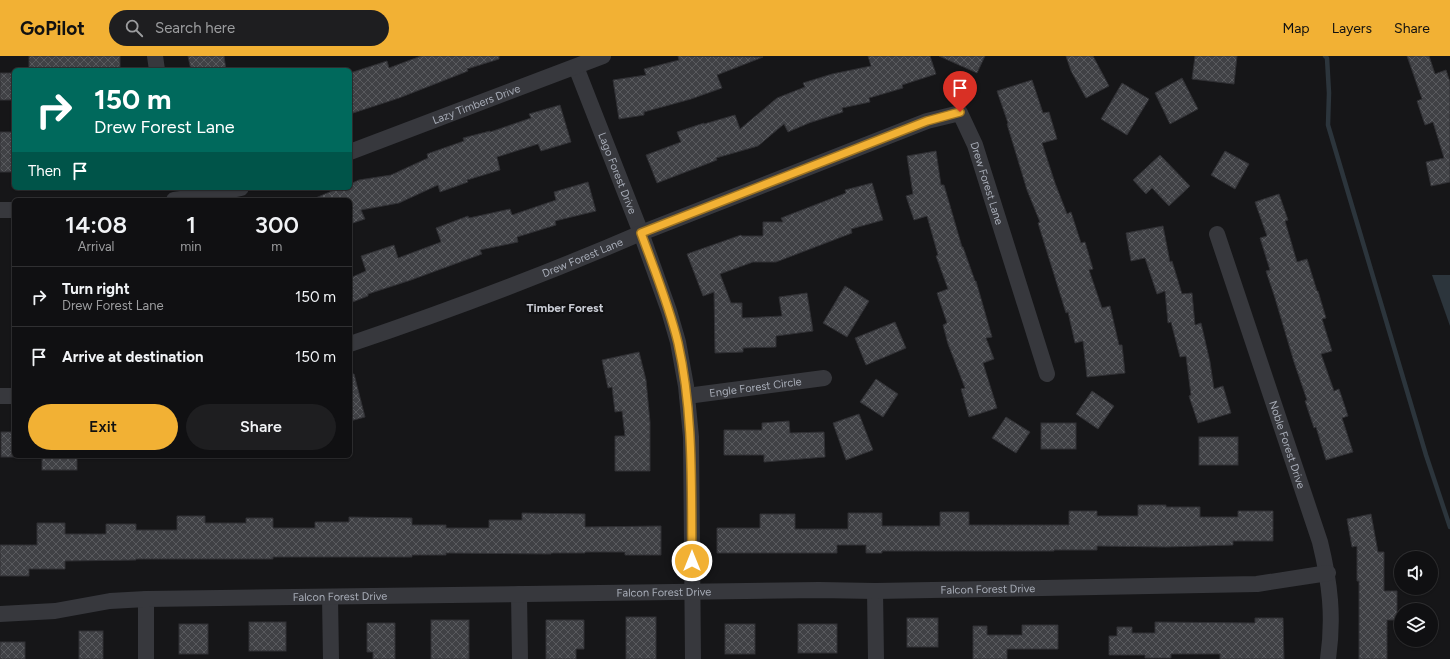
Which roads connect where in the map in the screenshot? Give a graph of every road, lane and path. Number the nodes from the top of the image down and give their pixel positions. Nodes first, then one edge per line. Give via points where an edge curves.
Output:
1 (155, 56) edge
2 (603, 56) edge
3 (576, 67) junction
4 (156, 68) edge
5 (352, 151) edge
6 (232, 190) edge
7 (183, 195) edge
8 (0, 210) edge
9 (12, 210) edge
10 (641, 233) junction
11 (1217, 234) dead end
12 (352, 343) edge
13 (1047, 374) dead end
14 (824, 378) dead end
15 (0, 396) edge
16 (12, 396) edge
17 (687, 396) junction
18 (1328, 573) junction
19 (875, 591) junction
20 (692, 592) junction
21 (519, 594) junction
22 (330, 597) junction
23 (146, 599) junction
24 (0, 614) edge
25 (146, 659) edge
26 (331, 659) edge
27 (520, 659) edge
28 (693, 659) edge
29 (876, 659) edge
30 (1328, 659) edge

1 - 4 street
2 - 3 street, Lazy Timbers Drive
3 - 5 street, Lazy Timbers Drive
3 - 10 street, Lago Forest Drive
6 - 7 street via 208,195
8 - 9 street
10 - 12 street, Drew Forest Lane via 421,320
10 - 13 street, Drew Forest Lane via 927,121 960,112 975,145
10 - 17 street, Lago Forest Drive via 678,342
11 - 18 street, Noble Forest Drive via 1320,542
14 - 17 street, Engle Forest Circle
15 - 16 street
17 - 20 street, Lago Forest Drive via 691,437
18 - 19 street, Falcon Forest Drive via 1257,584
18 - 30 street, Noble Forest Drive via 1331,630
19 - 20 street, Falcon Forest Drive
19 - 29 street
20 - 21 street, Falcon Forest Drive
20 - 28 street, Lago Forest Drive
21 - 22 street, Falcon Forest Drive
21 - 27 street
22 - 23 street, Falcon Forest Drive
22 - 26 street
23 - 24 street, Falcon Forest Drive via 110,601 55,611
23 - 25 street

